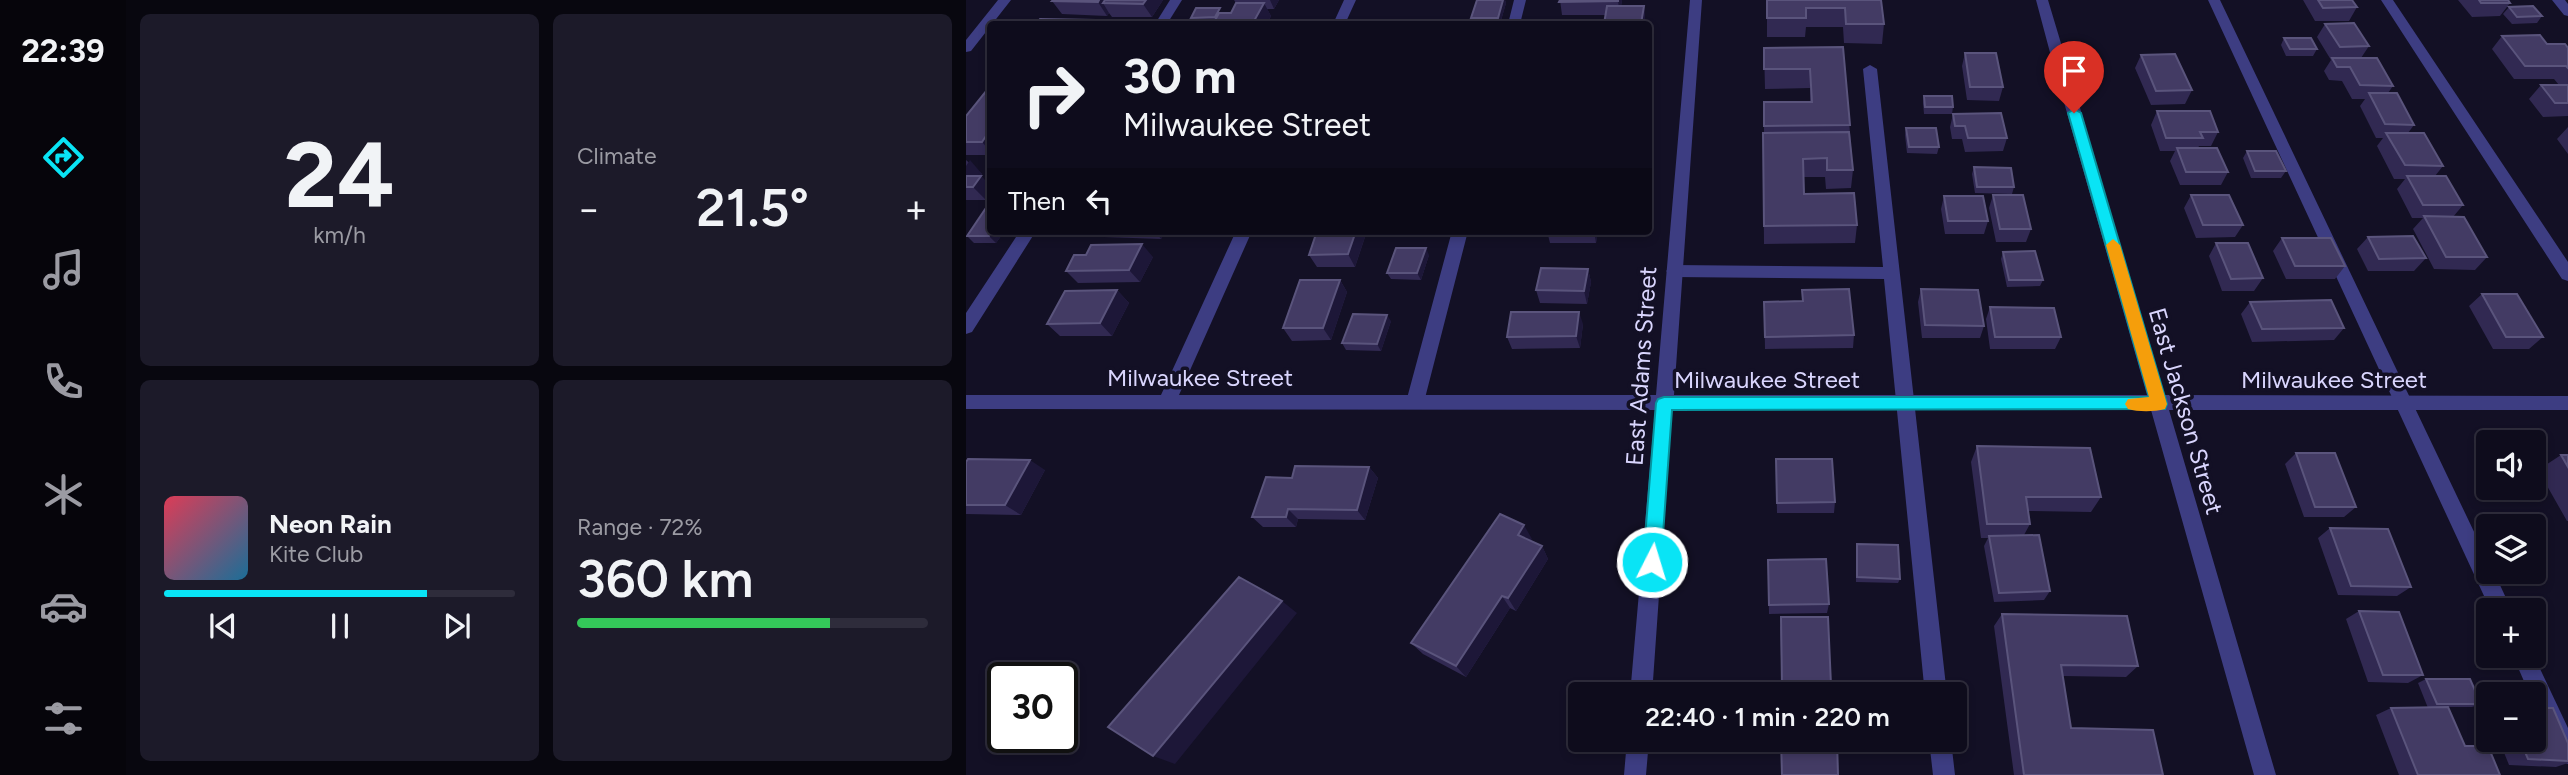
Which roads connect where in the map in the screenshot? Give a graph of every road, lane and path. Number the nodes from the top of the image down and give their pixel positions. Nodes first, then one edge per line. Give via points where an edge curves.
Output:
1 (1005, 0) edge
2 (1176, 0) edge
3 (1350, 0) edge
4 (1520, 0) edge
5 (1696, 0) edge
6 (2042, 0) edge
7 (2214, 0) edge
8 (2387, 0) edge
9 (2558, 0) edge
10 (2568, 12) edge
11 (988, 21) edge
12 (1163, 21) edge
13 (1340, 21) edge
14 (1515, 21) edge
15 (987, 22) edge
16 (966, 48) edge
17 (1870, 69) dead end
18 (1025, 235) edge
19 (1242, 235) edge
20 (1459, 235) edge
21 (1674, 271) junction
22 (1891, 273) junction
23 (2568, 275) edge
24 (966, 327) edge
25 (1167, 401) junction
26 (966, 402) edge
27 (1415, 402) junction
28 (1664, 403) junction
29 (1905, 403) junction
30 (2406, 403) junction
31 (2568, 403) edge
32 (2159, 404) junction
33 (2496, 598) edge
34 (2529, 668) edge
35 (1642, 682) edge
36 (1935, 682) edge
37 (1637, 752) edge
38 (1941, 752) edge
39 (2568, 753) edge
40 (1635, 775) edge
41 (1944, 775) edge
42 (2265, 775) edge

1 - 11 street
2 - 12 street
3 - 13 street
4 - 14 street
5 - 21 street, East Adams Street
6 - 32 street, East Jackson Street
7 - 30 street
8 - 23 street
9 - 10 street
15 - 16 street
17 - 22 street
18 - 24 street
19 - 25 street
20 - 27 street
21 - 22 street
21 - 28 street, East Adams Street
22 - 29 street
25 - 26 street, Milwaukee Street
25 - 27 street, Milwaukee Street
27 - 28 street, Milwaukee Street
28 - 29 street, Milwaukee Street
28 - 35 street, East Adams Street
29 - 32 street, Milwaukee Street
29 - 36 street
30 - 31 street, Milwaukee Street
30 - 32 street, Milwaukee Street
30 - 33 street
32 - 42 street, East Jackson Street
34 - 39 street
37 - 40 street
38 - 41 street

